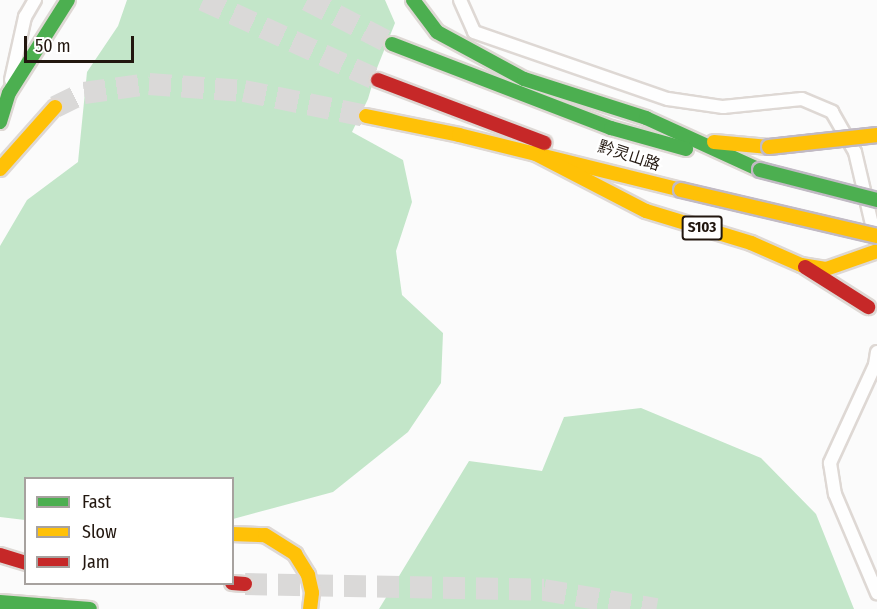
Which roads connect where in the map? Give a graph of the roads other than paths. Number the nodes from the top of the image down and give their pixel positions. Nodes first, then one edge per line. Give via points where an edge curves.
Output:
1 (35, 0) edge
2 (68, 0) edge
3 (413, 0) edge
4 (460, 0) edge
5 (392, 44) tunnel mouth
6 (378, 80) tunnel mouth
7 (9, 93) junction
8 (55, 106) tunnel mouth
9 (366, 116) tunnel mouth
10 (0, 122) edge
11 (877, 135) edge
12 (696, 141) junction
13 (534, 153) junction
14 (0, 170) edge
15 (760, 170) junction
16 (681, 190) junction
17 (877, 200) edge
18 (877, 236) edge
19 (877, 252) edge
20 (801, 265) junction
21 (872, 310) edge
22 (877, 352) edge
23 (234, 534) edge
24 (0, 555) edge
25 (24, 562) edge
26 (0, 567) edge
27 (24, 569) edge
28 (877, 593) edge
29 (0, 602) edge
30 (90, 609) edge
31 (310, 609) edge

1 - 7 street via 25,18
2 - 7 main road
3 - 12 main road via 437,32 524,80 646,118
4 - 19 street via 474,32 668,99 723,107 802,99 832,112 855,152
5 - 15 main road, 黔灵山路 via 611,128
6 - 16 main road, 黔灵山路 via 600,164
7 - 10 main road
8 - 14 main road
9 - 13 main road
11 - 12 main road, bridge via 769,147
12 - 15 main road
13 - 16 main road
13 - 20 main road, S103 via 646,211 751,243
15 - 17 main road, 黔灵山路, bridge
16 - 18 main road, 黔灵山路, bridge
19 - 20 main road, S103 via 826,269
20 - 21 main road
22 - 28 street via 876,365 830,463 835,494
23 - 31 main road via 265,535 296,554 308,574
24 - 25 main road
26 - 27 main road
29 - 30 main road

